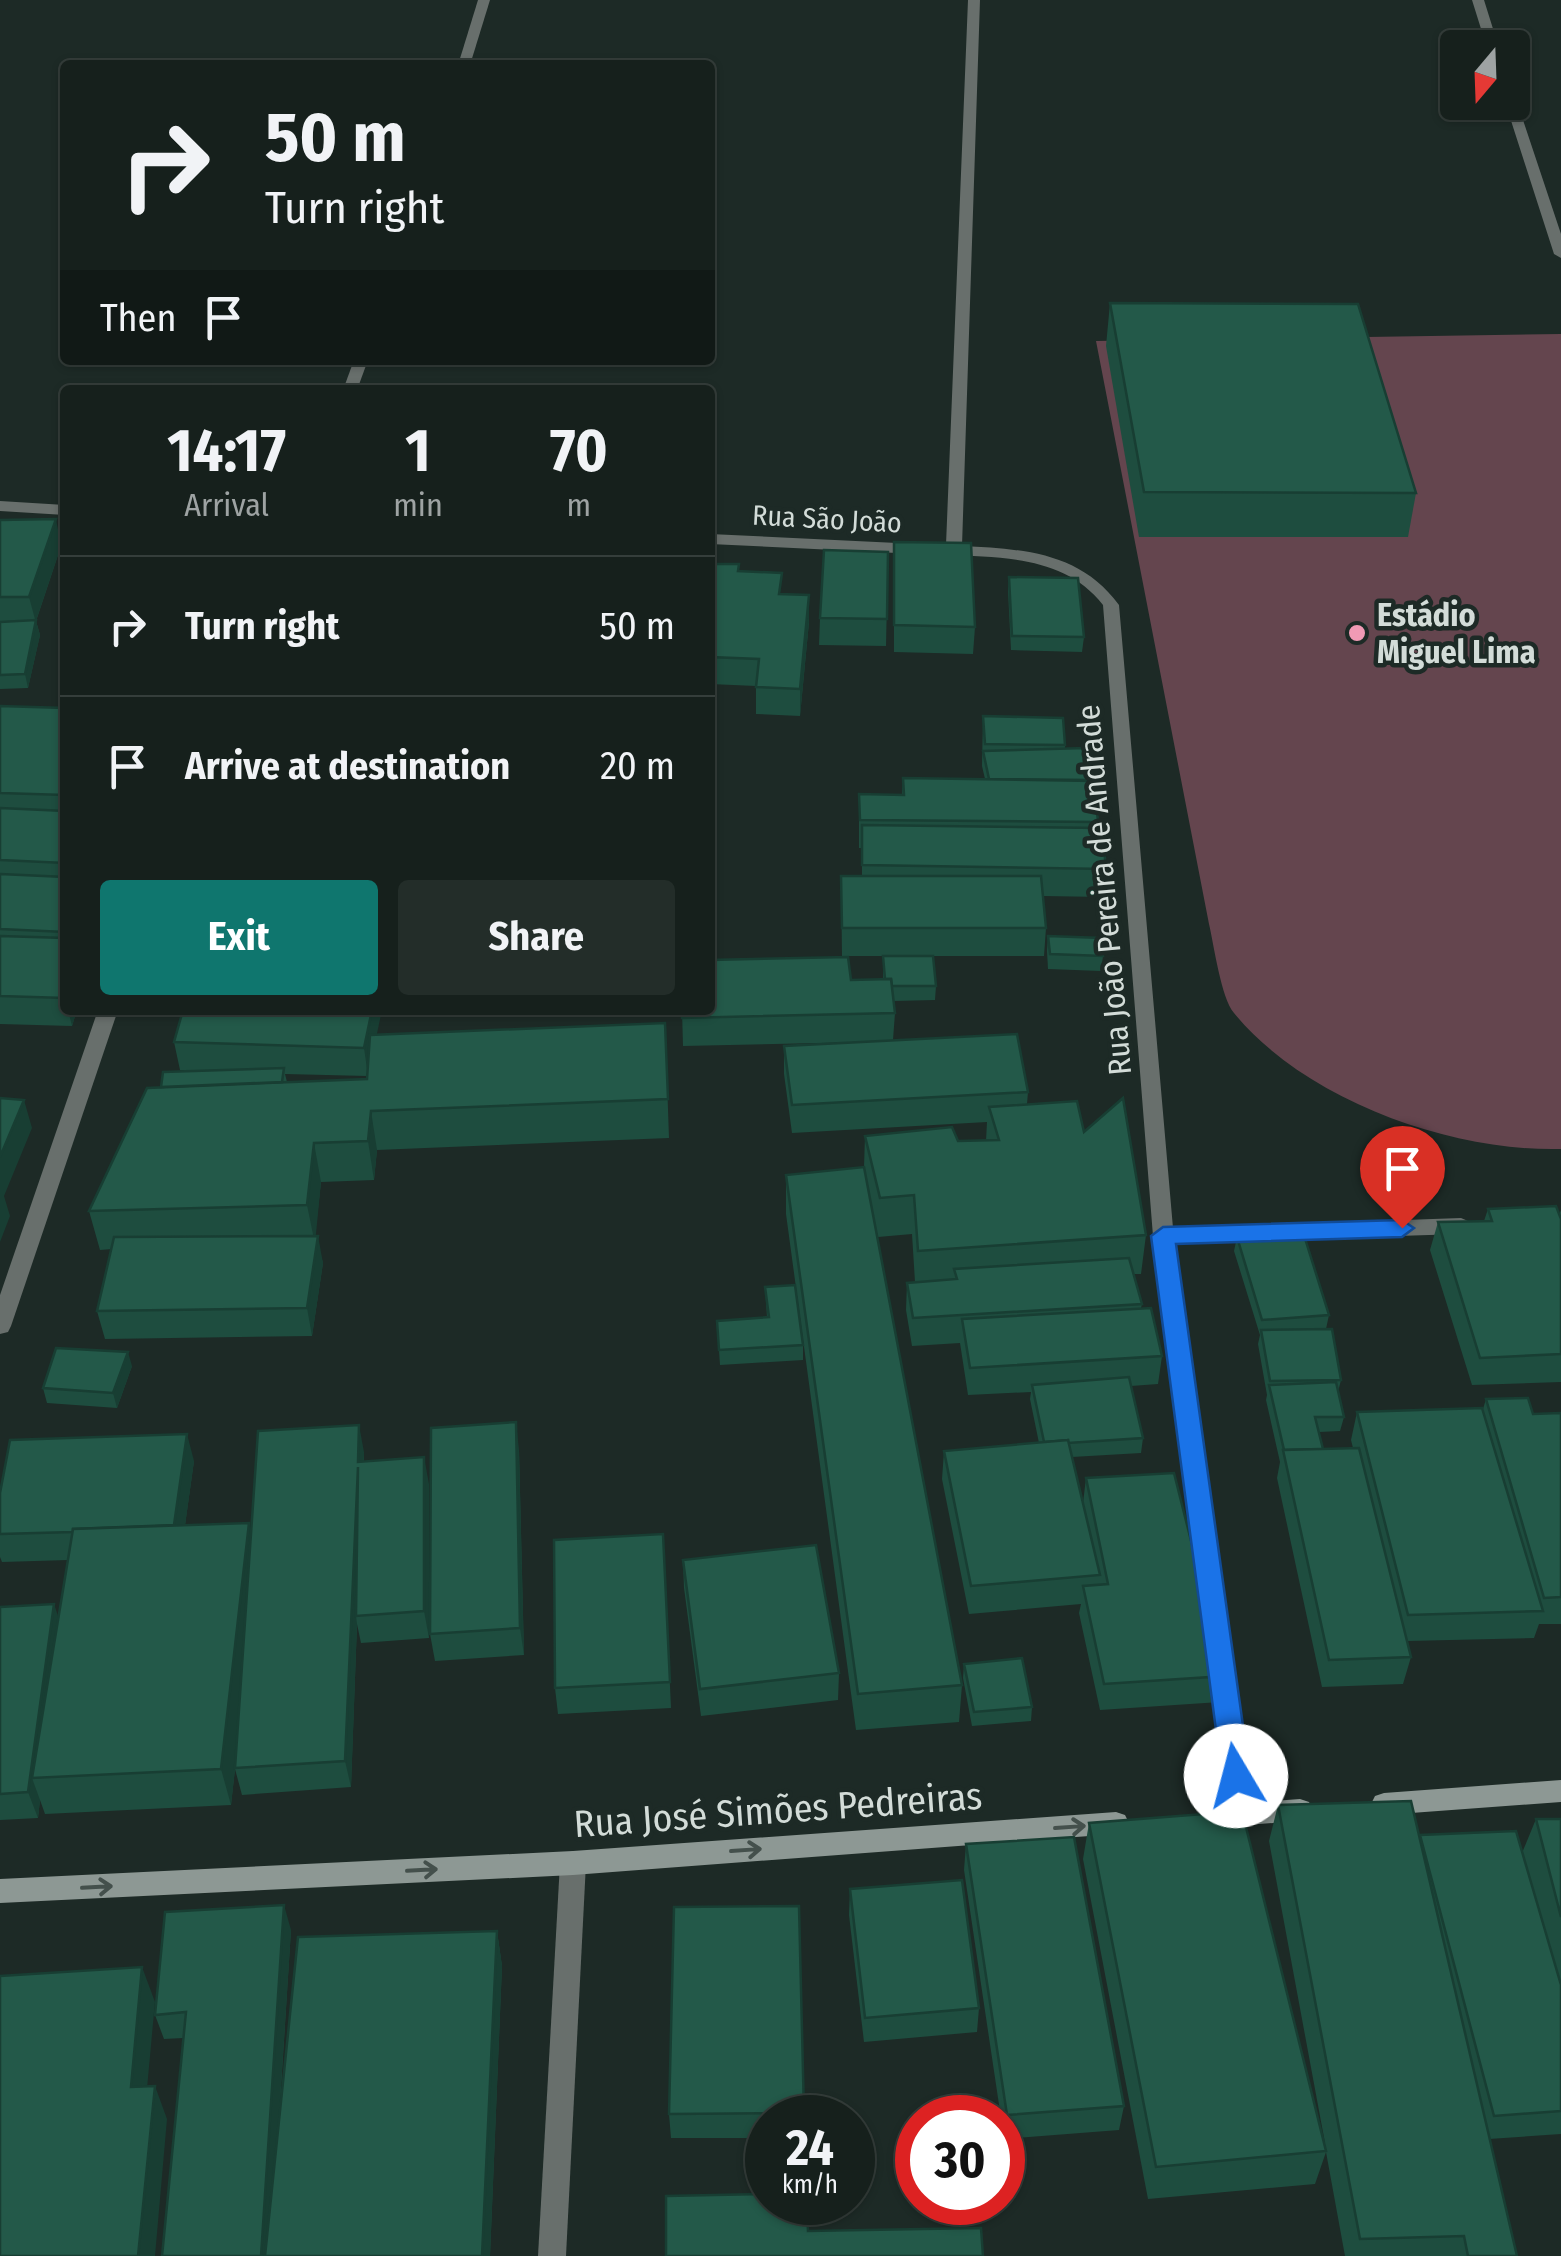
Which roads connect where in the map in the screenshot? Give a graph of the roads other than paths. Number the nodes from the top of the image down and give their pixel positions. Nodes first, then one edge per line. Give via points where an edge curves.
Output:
1 (484, 0) edge
2 (974, 0) edge
3 (1478, 0) edge
4 (1488, 30) edge
5 (466, 60) edge
6 (1518, 120) edge
7 (1561, 254) edge
8 (0, 506) edge
9 (60, 510) edge
10 (715, 539) edge
11 (954, 550) junction
12 (1061, 566) joint
13 (106, 1015) edge
14 (1482, 1226) edge
15 (1163, 1236) junction
16 (0, 1326) edge
17 (1561, 1791) edge
18 (1354, 1806) edge
19 (1317, 1809) edge
20 (1242, 1814) junction
21 (1202, 1817) edge
22 (1143, 1821) edge
23 (573, 1862) junction
24 (0, 1892) edge
25 (552, 2256) edge

1 - 5 street
2 - 11 street
3 - 4 street
6 - 7 street
8 - 9 street
10 - 11 street, Rua São João
11 - 12 street, Rua São João
12 - 15 street, Rua João Pereira de Andrade via 1100,586 1111,606
13 - 16 street
14 - 15 street
15 - 20 street, Rua João Pereira de Andrade
17 - 18 main road
19 - 20 main road
20 - 21 main road
23 -> 22 main road, Rua José Simões Pedreiras
24 -> 23 main road, Rua José Simões Pedreiras
23 - 25 street

